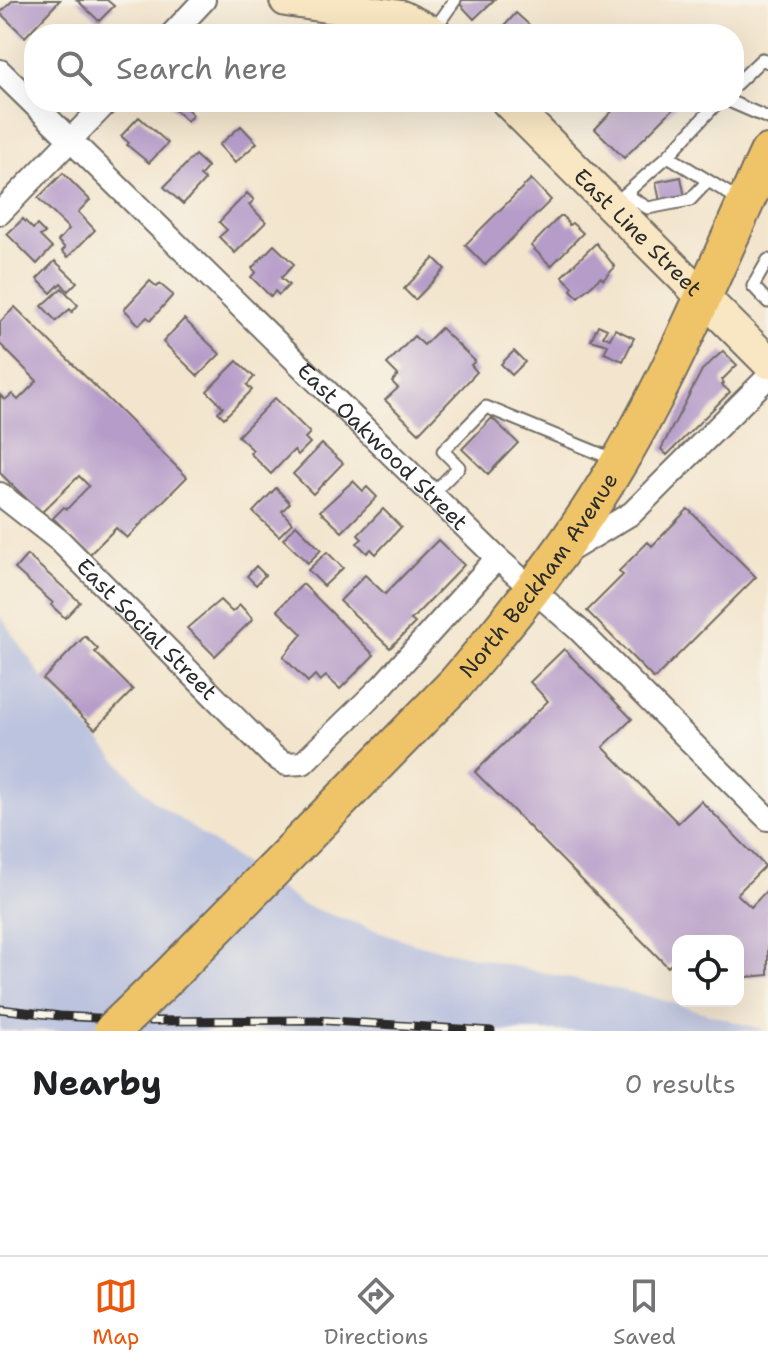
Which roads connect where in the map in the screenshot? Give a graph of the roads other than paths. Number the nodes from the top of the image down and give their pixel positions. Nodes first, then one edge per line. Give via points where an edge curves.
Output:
1 (204, 0) edge
2 (286, 0) edge
3 (455, 0) edge
4 (181, 24) edge
5 (415, 24) edge
6 (440, 24) edge
7 (768, 62) edge
8 (0, 71) edge
9 (744, 76) edge
10 (24, 96) edge
11 (744, 108) edge
12 (40, 112) edge
13 (98, 112) edge
14 (519, 112) edge
15 (709, 112) edge
16 (768, 118) edge
17 (69, 142) junction
18 (768, 154) edge
19 (668, 156) junction
20 (707, 182) junction
21 (618, 200) junction
22 (745, 204) junction
23 (0, 213) edge
24 (768, 260) edge
25 (702, 296) junction
26 (768, 302) edge
27 (768, 362) edge
28 (768, 377) edge
29 (619, 462) junction
30 (0, 494) edge
31 (431, 495) junction
32 (497, 558) junction
33 (542, 575) junction
34 (768, 819) edge
35 (112, 1031) edge

1 - 4 street
2 - 5 street via 401,17
3 - 6 lane
7 - 9 lane via 762,59
8 - 10 street, East Oakwood Street
11 - 16 lane
12 - 17 street, East Oakwood Street
13 - 17 street
14 - 21 street, East Line Street
15 - 19 lane
17 - 23 street
17 - 31 street, East Oakwood Street
18 - 22 main road, North Beckham Avenue
19 - 20 lane
19 - 21 lane
20 - 21 lane via 690,200 648,208
20 - 22 lane
21 - 25 street, East Line Street
22 - 25 main road, North Beckham Avenue
24 - 26 lane via 753,286
25 - 27 street, East Line Street
25 - 29 main road, North Beckham Avenue
28 - 33 street via 632,513
29 - 31 lane via 486,407 443,451 459,467
29 - 33 main road, North Beckham Avenue
30 - 32 street, East Social Street via 60,541 273,756 292,765 303,763 382,686
31 - 32 street, East Oakwood Street
32 - 33 street, East Oakwood Street
33 - 34 street, East Oakwood Street via 578,629
33 - 35 main road, North Beckham Avenue, bridge via 456,683

